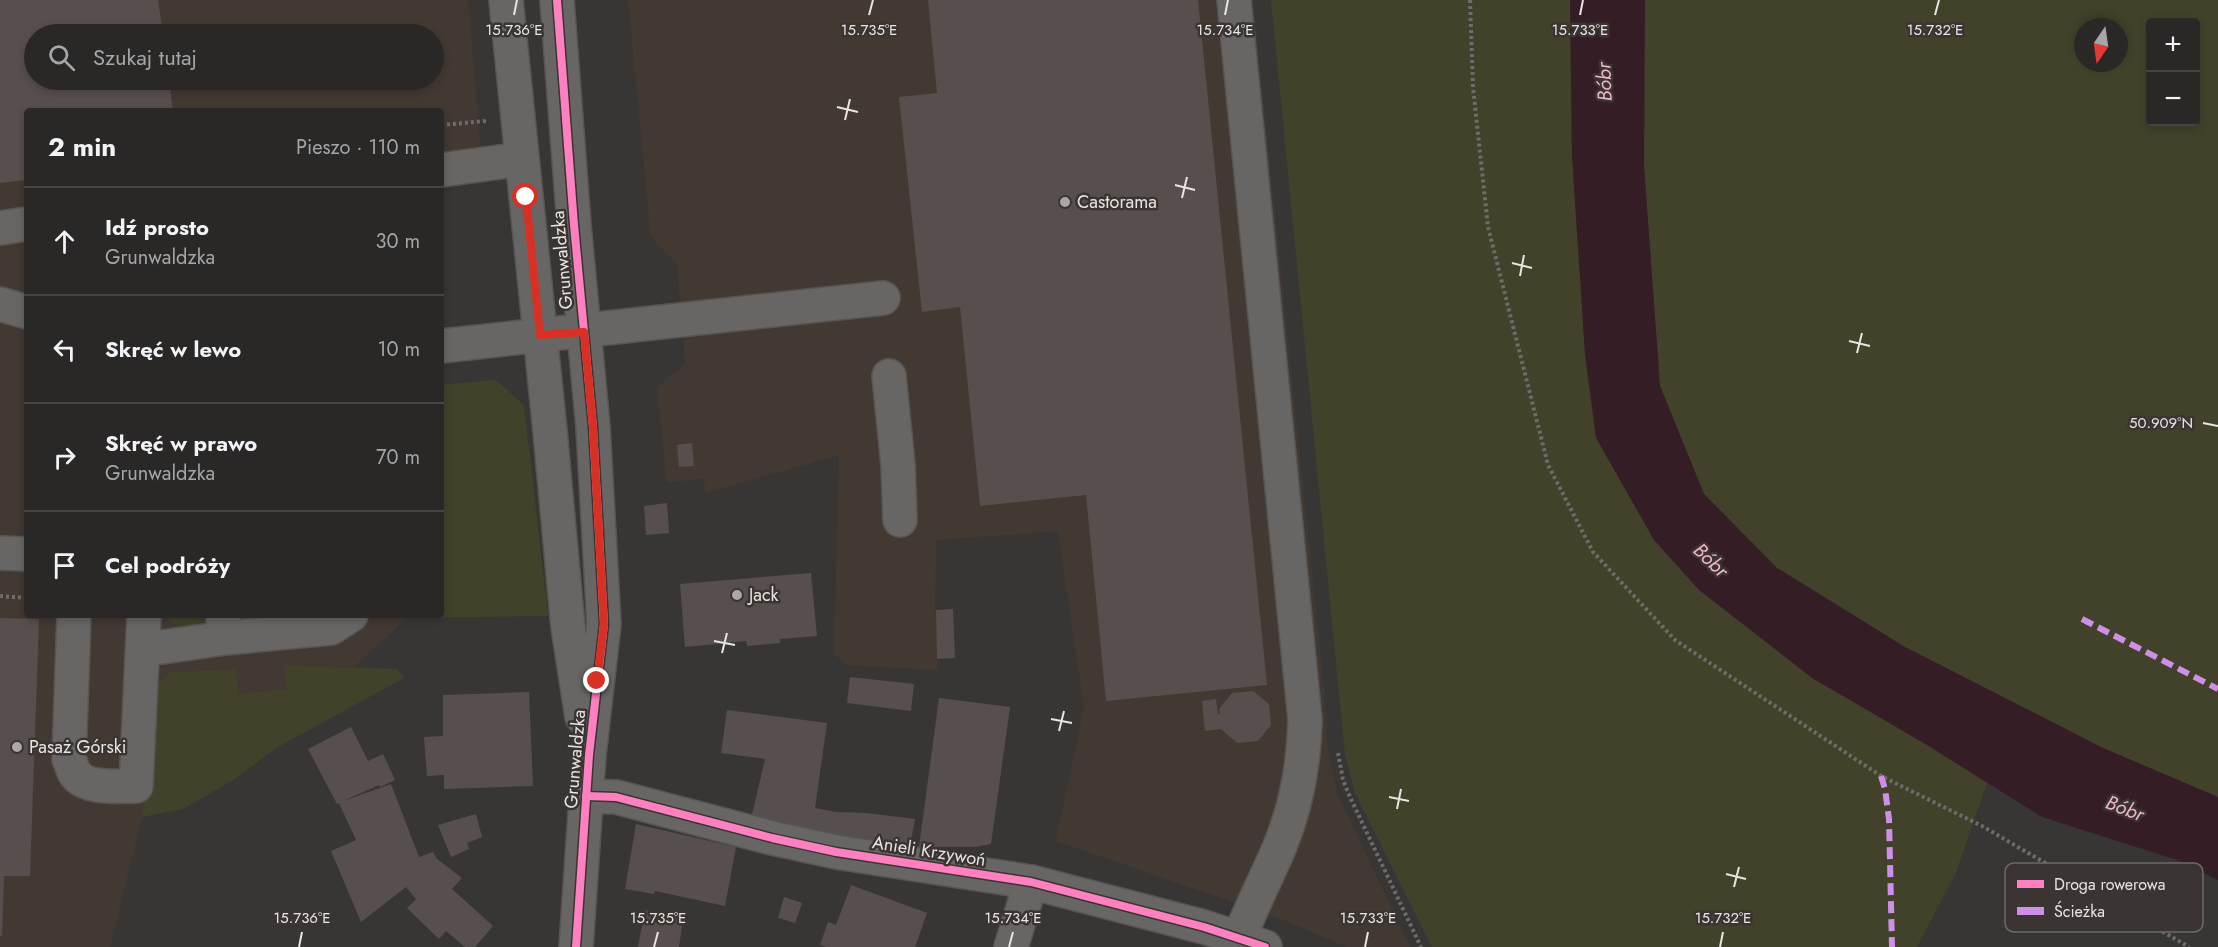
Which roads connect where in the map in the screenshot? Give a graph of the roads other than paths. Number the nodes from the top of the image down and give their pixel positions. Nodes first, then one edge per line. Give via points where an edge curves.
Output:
1 (506, 0) edge
2 (557, 0) edge
3 (1234, 0) edge
4 (522, 159) junction
5 (444, 170) edge
6 (24, 224) edge
7 (0, 228) edge
8 (883, 298) dead end
9 (0, 304) edge
10 (24, 311) edge
11 (584, 332) junction
12 (540, 335) junction
13 (444, 346) edge
14 (890, 376) dead end
15 (900, 520) dead end
16 (0, 553) edge
17 (24, 554) edge
18 (74, 618) edge
19 (341, 622) edge
20 (224, 626) edge
21 (143, 631) edge
22 (589, 755) junction
23 (586, 796) junction
24 (1031, 882) junction
25 (1252, 943) edge
26 (576, 947) edge
27 (1011, 947) edge

1 - 4 street, Grunwaldzka
2 - 11 street, Grunwaldzka
3 - 25 street via 1305,720 1301,770 1280,844 1251,909
4 - 5 street
4 - 12 street, Grunwaldzka
6 - 7 street
8 - 11 street
9 - 10 street
11 - 12 street
11 - 22 street, Grunwaldzka via 604,624
12 - 13 street
12 - 22 street, Grunwaldzka via 560,627
14 - 15 street
16 - 17 street
18 - 21 street via 69,759 75,774 88,783 136,786
19 - 20 street
20 - 21 street via 162,646
22 - 23 street, Grunwaldzka
23 - 24 street, Anieli Krzywoń via 616,797 836,852
23 - 26 street, Grunwaldzka
24 - 25 street, Anieli Krzywoń
24 - 27 street

